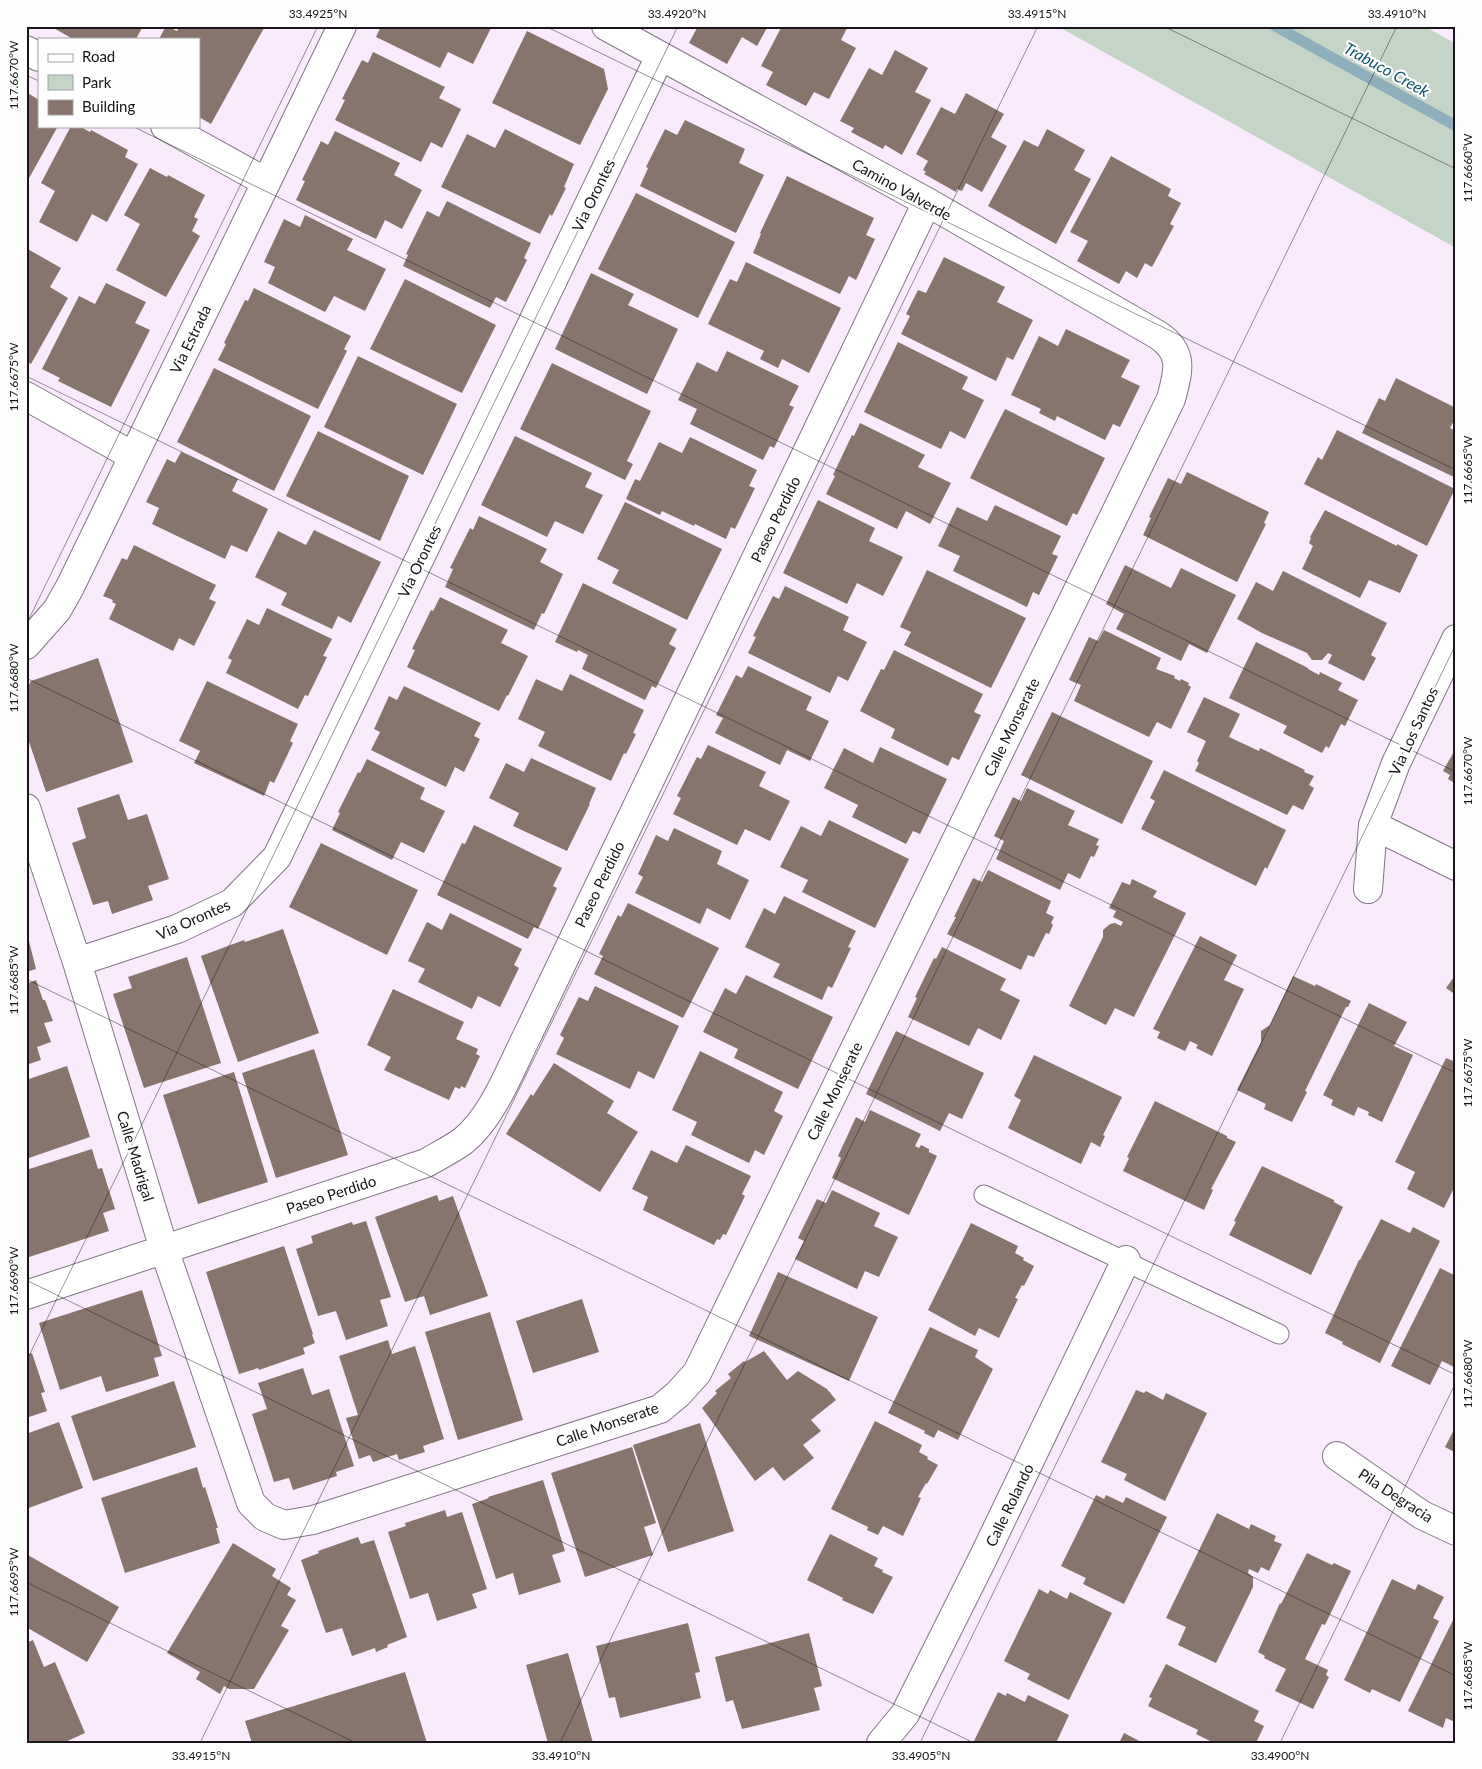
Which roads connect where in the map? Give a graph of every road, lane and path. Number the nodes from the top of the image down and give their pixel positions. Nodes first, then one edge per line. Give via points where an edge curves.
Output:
1 (342, 26) edge
2 (606, 26) edge
3 (26, 50) edge
4 (38, 56) edge
5 (660, 56) junction
6 (169, 128) edge
7 (266, 182) junction
8 (927, 202) junction
9 (1179, 370) joint
10 (26, 396) edge
11 (133, 456) junction
12 (1456, 639) edge
13 (26, 645) edge
14 (26, 808) edge
15 (1373, 825) junction
16 (1456, 866) edge
17 (1368, 889) dead end
18 (77, 962) junction
19 (984, 1195) dead end
20 (164, 1249) junction
21 (1126, 1260) junction
22 (26, 1296) edge
23 (1279, 1334) dead end
24 (1337, 1456) dead end
25 (251, 1503) joint
26 (1456, 1531) edge
27 (881, 1743) edge

1 - 7 street, Via Estrada
2 - 5 street, Camino Valverde
3 - 4 street
5 - 8 street, Camino Valverde
5 - 18 street, Via Orontes via 277,857 232,903 177,928
6 - 7 street
7 - 11 street, Via Estrada
8 - 9 street, Camino Valverde via 1169,342
8 - 20 street, Paseo Perdido via 529,1032 480,1123 462,1140 426,1163
9 - 25 street, Calle Monserate via 1171,399 697,1373 660,1409 313,1520 284,1525 265,1518
10 - 11 street
11 - 13 street, Via Estrada via 57,610
12 - 15 street, Via Los Santos via 1396,763
14 - 18 street, Calle Madrigal
15 - 16 street
15 - 17 street, Via Los Santos
18 - 20 street, Calle Madrigal
19 - 21 lane
20 - 22 street, Paseo Perdido
20 - 25 street, Calle Madrigal
21 - 23 lane
21 - 27 street, Calle Rolando via 984,1558 905,1714
24 - 26 street, Pila Degracia via 1422,1515

